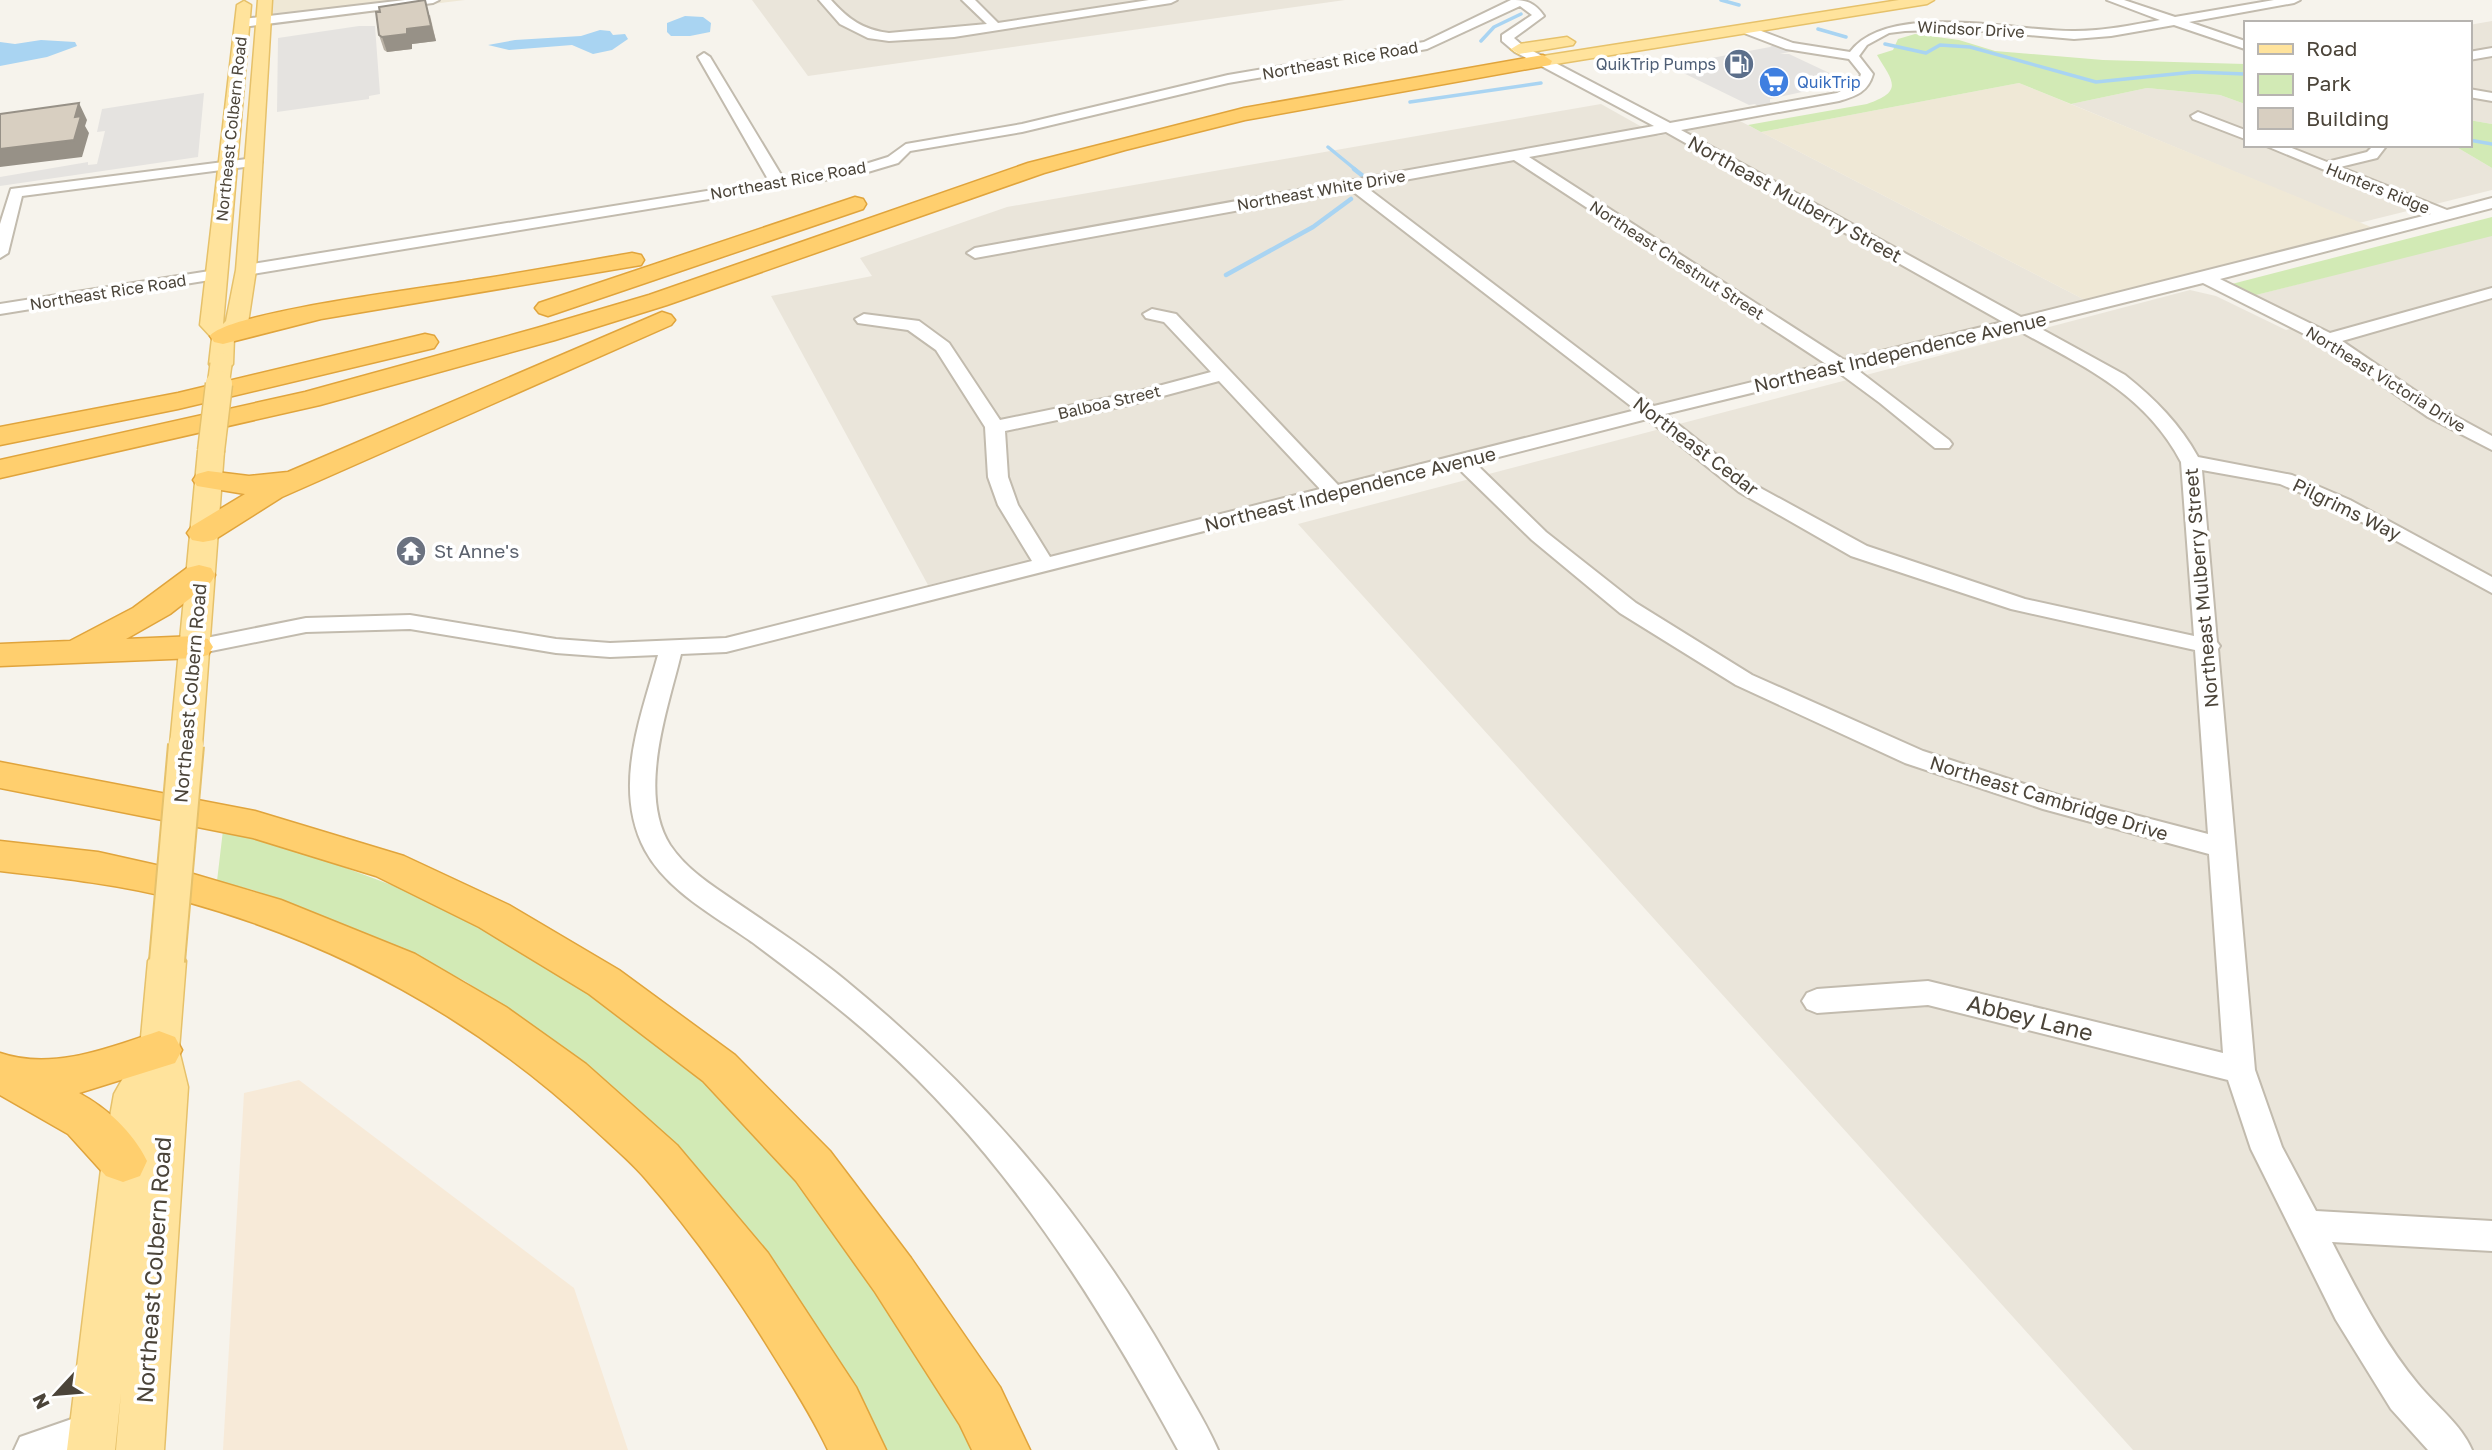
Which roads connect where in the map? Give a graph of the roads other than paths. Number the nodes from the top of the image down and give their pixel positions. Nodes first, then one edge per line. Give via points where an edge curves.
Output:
1 (245, 0) edge
2 (265, 0) edge
3 (432, 0) edge
4 (825, 0) edge
5 (968, 0) edge
6 (1169, 0) edge
7 (1834, 0) edge
8 (1927, 0) edge
9 (2113, 0) edge
10 (2294, 0) edge
11 (1519, 1) edge
12 (264, 20) junction
13 (2174, 21) junction
14 (243, 23) junction
15 (994, 26) junction
16 (1748, 30) junction
17 (2244, 45) edge
18 (1519, 49) junction
19 (2492, 52) edge
20 (1853, 56) junction
21 (2471, 56) edge
22 (704, 57) dead end
23 (1543, 61) junction
24 (2471, 93) edge
25 (2492, 97) edge
26 (2198, 116) dead end
27 (1666, 127) junction
28 (1098, 131) dead end
29 (2244, 135) edge
30 (2276, 147) edge
31 (2380, 147) edge
32 (1515, 154) junction
33 (255, 162) junction
34 (228, 164) junction
35 (2325, 167) junction
36 (778, 183) junction
37 (1354, 185) junction
38 (874, 198) dead end
39 (2492, 203) edge
40 (920, 208) junction
41 (837, 210) junction
42 (2446, 215) junction
43 (0, 253) edge
44 (975, 253) dead end
45 (217, 268) junction
46 (246, 270) junction
47 (2205, 278) junction
48 (2492, 293) edge
49 (240, 308) junction
50 (0, 309) edge
51 (314, 312) junction
52 (1152, 314) dead end
53 (864, 319) dead end
54 (2019, 323) junction
55 (223, 336) junction
56 (2328, 339) junction
57 (1839, 365) junction
58 (1222, 375) junction
59 (1652, 412) junction
60 (995, 427) junction
61 (0, 436) edge
62 (2492, 443) edge
63 (1942, 444) dead end
64 (1462, 461) junction
65 (2191, 462) junction
66 (209, 466) junction
67 (0, 469) edge
68 (309, 474) junction
69 (1333, 492) junction
70 (203, 533) junction
71 (1045, 566) junction
72 (199, 575) junction
73 (2492, 586) edge
74 (2208, 646) junction
75 (195, 647) junction
76 (671, 649) junction
77 (68, 653) junction
78 (0, 655) edge
79 (0, 775) edge
80 (2223, 848) junction
81 (0, 856) edge
82 (1817, 1001) dead end
83 (159, 1050) junction
84 (2240, 1070) junction
85 (7, 1075) edge
86 (123, 1161) junction
87 (2305, 1225) junction
88 (2492, 1236) edge
89 (91, 1441) edge
90 (33, 1450) edge
91 (140, 1450) edge
92 (858, 1450) edge
93 (1002, 1450) edge
94 (1199, 1450) edge
95 (2453, 1450) edge

1 - 14 main road, Northeast Colbern Road
2 - 12 main road, Northeast Colbern Road
3 - 12 street
4 - 15 street via 844,22 889,37
5 - 15 street
6 - 15 street
7 - 18 main road
8 - 16 main road
9 - 13 street
10 - 13 street, Windsor Drive
11 - 18 street via 1538,16 1506,38
11 - 36 street, Northeast Rice Road via 1426,45 1228,79 1022,128 906,148 893,160 861,170
12 - 14 street
12 - 33 main road, Northeast Colbern Road
13 - 17 street
13 - 20 street, Windsor Drive via 2074,36 1963,25 1905,27 1886,30 1863,42
14 - 34 main road, Northeast Colbern Road
16 - 20 street via 1790,46
16 - 23 main road
18 - 23 street, Northeast Mulberry Street
18 - 28 highway via 1297,87
19 - 21 street
20 - 27 street via 1867,74 1860,90
22 - 36 street
23 - 27 street, Northeast Mulberry Street
23 - 40 highway via 1244,114 1048,165
24 - 25 street
26 - 29 street
27 - 32 street, Northeast White Drive
27 - 54 street, Northeast Mulberry Street
30 - 35 street, Hunters Ridge
31 - 35 street via 2372,155
32 - 37 street, Northeast White Drive
32 - 57 street, Northeast Chestnut Street
33 - 34 street
33 - 46 main road, Northeast Colbern Road
34 - 43 street via 16,192
34 - 45 main road, Northeast Colbern Road
35 - 42 street, Hunters Ridge
36 - 46 street, Northeast Rice Road
37 - 44 street, Northeast White Drive
37 - 59 street, Northeast Cedar
38 - 41 highway
39 - 42 street, Northeast Independence Avenue
40 - 67 highway via 658,300 546,334 310,399
40 - 68 highway
41 - 51 highway via 636,259
41 - 61 highway via 556,306 435,340 282,378
42 - 47 street, Northeast Independence Avenue
45 - 46 main road
45 - 50 street, Northeast Rice Road
45 - 55 main road, Northeast Colbern Road via 211,325
46 - 49 main road, Northeast Colbern Road
47 - 54 street, Northeast Independence Avenue
47 - 56 street, Northeast Victoria Drive
48 - 56 street
49 - 51 highway
49 - 55 main road, Northeast Colbern Road via 237,323
51 - 55 highway
52 - 58 street via 1170,318
53 - 60 street via 914,325 943,347
54 - 57 street, Northeast Independence Avenue
54 - 65 street, Northeast Mulberry Street via 2119,379 2155,407
55 - 66 main road, Northeast Colbern Road, bridge
56 - 62 street, Northeast Victoria Drive via 2435,413
57 - 59 street, Northeast Independence Avenue
57 - 63 street, Northeast Chestnut Street
58 - 60 street, Balboa Street
58 - 69 street
59 - 64 street, Northeast Independence Avenue
59 - 74 street, Northeast Cedar via 1746,488 1859,551 2019,604
60 - 71 street via 998,477 1008,505
64 - 69 street, Northeast Independence Avenue
64 - 80 street, Northeast Cambridge Drive via 1539,536 1628,608 1744,680 1914,757 2052,803
65 - 73 street, Pilgrims Way via 2285,479 2343,504
65 - 74 street, Northeast Mulberry Street
66 - 68 highway via 249,485
66 - 70 main road, Northeast Colbern Road
68 - 70 highway via 260,497
69 - 71 street, Northeast Independence Avenue
70 - 72 main road, Northeast Colbern Road
71 - 76 street, Northeast Independence Avenue via 726,645
72 - 75 main road, Northeast Colbern Road
72 - 77 highway via 147,615
74 - 80 street, Northeast Mulberry Street
75 - 76 street, Northeast Independence Avenue via 306,625 410,622 556,646
75 - 77 highway
75 - 83 main road, Northeast Colbern Road, bridge
76 - 94 street via 642,761 646,817 657,847 680,876 830,984 892,1036 973,1116 1014,1163 1095,1273
77 - 78 highway
79 - 93 highway via 255,825 390,866 494,916 604,982 719,1068 813,1166 980,1406
80 - 84 street, Northeast Mulberry Street
81 - 92 highway via 98,867 266,911 400,965 490,1020 570,1078 660,1160 750,1270 836,1406
82 - 84 street, Abbey Lane via 1928,993
83 - 85 highway via 69,1076
83 - 86 main road, Northeast Colbern Road via 134,1094
83 - 91 main road, Northeast Colbern Road via 168,1087
84 - 87 street, Northeast Mulberry Street via 2267,1150
85 - 86 highway via 85,1120
86 - 89 main road, Northeast Colbern Road
87 - 88 street
87 - 95 street, Northeast Mulberry Street via 2348,1308 2404,1396
89 - 90 street

